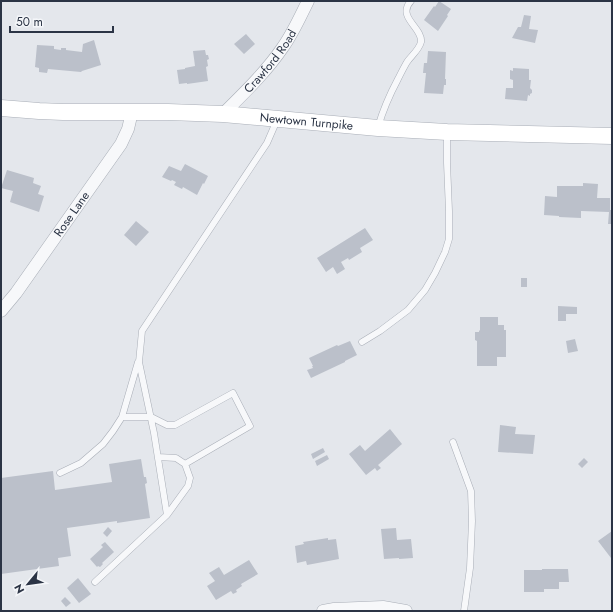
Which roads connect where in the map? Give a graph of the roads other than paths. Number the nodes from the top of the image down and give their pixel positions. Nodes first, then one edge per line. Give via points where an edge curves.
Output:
1 (308, 1) edge
2 (412, 1) edge
3 (1, 108) edge
4 (132, 112) junction
5 (223, 114) junction
6 (277, 120) junction
7 (378, 128) junction
8 (447, 132) junction
9 (612, 136) edge
10 (1, 311) edge
11 (362, 342) dead end
12 (139, 362) junction
13 (122, 417) junction
14 (151, 417) junction
15 (453, 442) dead end
16 (158, 457) junction
17 (186, 464) junction
18 (60, 473) dead end
19 (167, 516) junction
20 (95, 582) dead end
21 (323, 611) edge
22 (406, 611) edge
23 (464, 611) edge

1 - 5 street, Crawford Road via 283,46
2 - 7 lane via 406,10 421,42 388,98
3 - 4 street, Newtown Turnpike via 39,112
4 - 5 street, Newtown Turnpike
4 - 10 street, Rose Lane via 121,144
5 - 6 street, Newtown Turnpike
6 - 7 street, Newtown Turnpike
6 - 12 lane via 267,143 142,331
7 - 8 street, Newtown Turnpike
8 - 9 street, Newtown Turnpike
8 - 11 lane via 449,239 445,252 425,290 408,310
12 - 13 lane
12 - 14 lane
13 - 14 lane
13 - 18 lane via 103,444 81,463
14 - 16 lane
14 - 17 lane via 167,425 175,425 233,393 250,426
15 - 23 lane via 471,491 470,568
16 - 17 lane via 176,458
16 - 19 lane
17 - 19 lane via 190,478 188,486
19 - 20 lane
21 - 22 street via 334,608 383,607

